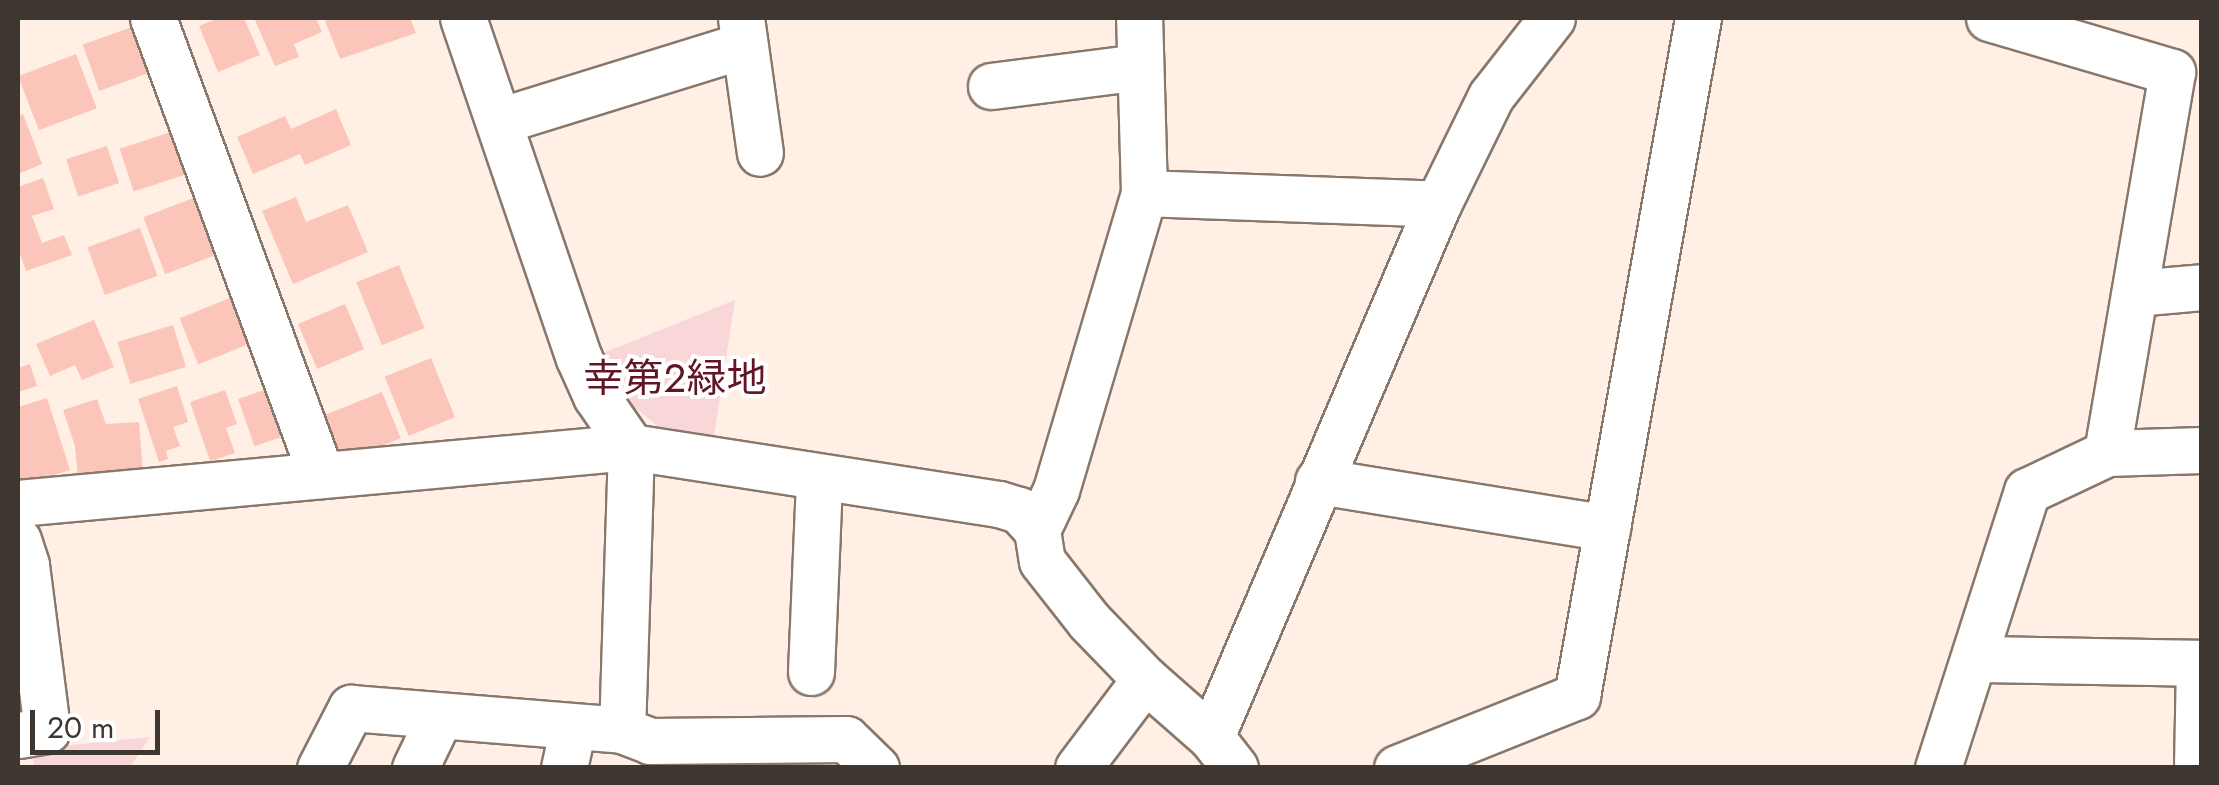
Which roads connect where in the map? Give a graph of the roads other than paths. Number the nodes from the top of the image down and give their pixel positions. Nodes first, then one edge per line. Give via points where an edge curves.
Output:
1 (154, 18) edge
2 (464, 18) edge
3 (1139, 18) edge
4 (1552, 18) edge
5 (1698, 18) edge
6 (1989, 18) edge
7 (743, 31) edge
8 (2127, 37) edge
9 (1140, 67) junction
10 (2187, 78) edge
11 (991, 86) dead end
12 (498, 121) junction
13 (760, 153) dead end
14 (1144, 194) junction
15 (1438, 204) junction
16 (2202, 287) edge
17 (2135, 293) junction
18 (631, 447) junction
19 (2202, 450) edge
20 (2107, 454) junction
21 (321, 474) junction
22 (819, 479) junction
23 (1318, 481) junction
24 (18, 503) edge
25 (1607, 528) junction
26 (1037, 530) junction
27 (18, 540) edge
28 (1976, 659) junction
29 (811, 672) dead end
30 (1145, 680) junction
31 (440, 716) junction
32 (622, 730) junction
33 (18, 735) edge
34 (568, 747) edge
35 (1223, 752) edge
36 (320, 768) edge
37 (415, 768) edge
38 (876, 768) edge
39 (1078, 768) edge
40 (1397, 768) edge
41 (1938, 768) edge
42 (2197, 768) edge

1 - 21 street
2 - 12 street
3 - 9 street
4 - 15 street via 1491,96
5 - 25 street
6 - 8 street
7 - 12 street
7 - 13 street
8 - 10 street
9 - 11 street
9 - 14 street
10 - 17 street
12 - 18 street via 579,358
14 - 15 street
14 - 26 street via 1056,490
15 - 23 street
16 - 17 street
17 - 20 street
18 - 21 street
18 - 22 street
18 - 32 street
19 - 20 street
20 - 28 street via 2028,491
21 - 24 street
22 - 26 street via 999,504 1019,510
22 - 29 street
23 - 25 street
23 - 35 street
25 - 40 street via 1578,696
26 - 30 street via 1042,561 1088,622
27 - 33 street via 47,730
28 - 41 street
28 - 42 street via 2198,663
30 - 35 street
30 - 39 street
31 - 34 street
31 - 36 street via 351,708
31 - 37 street
32 - 34 street
32 - 38 street via 650,741 846,739

